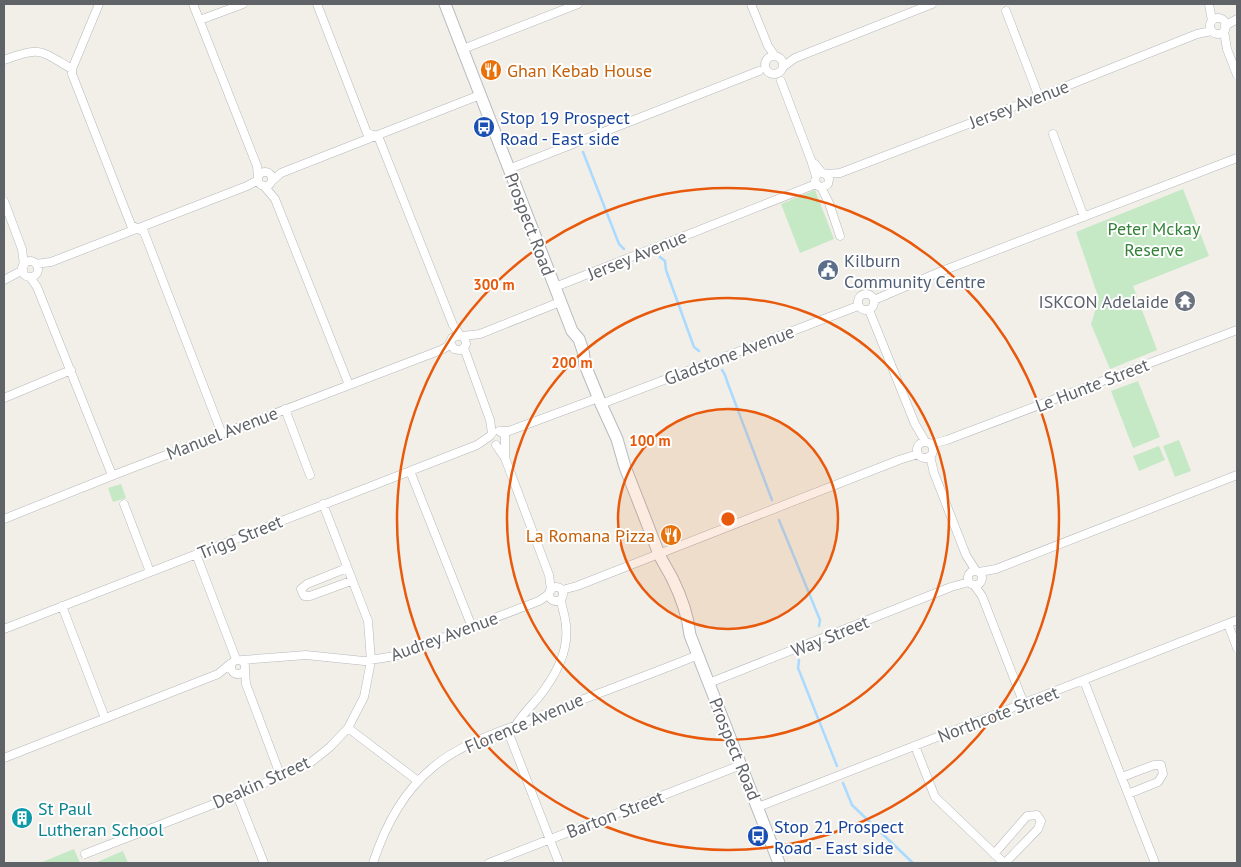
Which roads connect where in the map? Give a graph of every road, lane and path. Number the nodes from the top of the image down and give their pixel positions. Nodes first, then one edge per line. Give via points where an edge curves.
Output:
1 (99, 4) edge
2 (193, 4) edge
3 (243, 4) edge
4 (316, 4) edge
5 (445, 4) edge
6 (578, 4) edge
7 (751, 4) edge
8 (932, 4) edge
9 (1006, 11) dead end
10 (1236, 19) edge
11 (200, 20) junction
12 (1218, 26) junction
13 (463, 49) junction
14 (4, 60) edge
15 (775, 65) junction
16 (72, 69) junction
17 (1237, 75) edge
18 (480, 95) junction
19 (1039, 97) junction
20 (1052, 134) dead end
21 (378, 136) junction
22 (1237, 158) edge
23 (257, 166) junction
24 (509, 170) junction
25 (268, 172) junction
26 (281, 173) junction
27 (822, 180) junction
28 (264, 182) junction
29 (4, 201) edge
30 (1084, 217) junction
31 (139, 228) junction
32 (840, 236) dead end
33 (30, 270) junction
34 (7, 278) edge
35 (555, 287) junction
36 (874, 300) junction
37 (560, 302) junction
38 (858, 306) junction
39 (869, 310) junction
40 (1237, 330) edge
41 (459, 342) junction
42 (71, 370) junction
43 (349, 385) junction
44 (4, 398) edge
45 (599, 401) junction
46 (285, 409) junction
47 (222, 434) junction
48 (497, 437) junction
49 (925, 449) junction
50 (410, 471) junction
51 (310, 475) dead end
52 (1237, 475) edge
53 (112, 476) junction
54 (124, 504) dead end
55 (323, 504) junction
56 (4, 518) edge
57 (196, 554) junction
58 (659, 554) junction
59 (346, 568) junction
60 (150, 572) junction
61 (974, 578) junction
62 (351, 581) junction
63 (557, 594) junction
64 (62, 606) junction
65 (1237, 620) edge
66 (1228, 624) junction
67 (472, 627) junction
68 (4, 629) edge
69 (1237, 648) edge
70 (698, 655) junction
71 (371, 661) junction
72 (237, 666) junction
73 (1084, 681) junction
74 (709, 683) junction
75 (1024, 704) junction
76 (105, 718) junction
77 (516, 725) junction
78 (348, 728) junction
79 (508, 729) junction
80 (915, 746) junction
81 (4, 758) edge
82 (741, 765) junction
83 (281, 777) junction
84 (1122, 777) junction
85 (418, 781) junction
86 (1128, 794) junction
87 (237, 795) junction
88 (758, 807) junction
89 (550, 839) junction
90 (84, 854) dead end
91 (994, 854) junction
92 (264, 863) edge
93 (374, 863) edge
94 (489, 863) edge
95 (559, 863) edge
96 (780, 863) edge
97 (1005, 863) edge
98 (1155, 863) edge

1 - 16 street
2 - 11 street
3 - 11 street
4 - 21 street via 367,133
5 - 13 main road, Prospect Road
6 - 13 street
7 - 15 street
8 - 15 street
9 - 19 street
10 - 12 street, Jersey Avenue
11 - 23 street
12 - 17 street
12 - 19 street, Jersey Avenue
13 - 18 main road, Prospect Road
14 - 16 street via 33,50 43,52
15 - 24 street
15 - 27 street
16 - 31 street via 131,225
18 - 21 street
18 - 24 main road, Prospect Road
19 - 27 street, Jersey Avenue
20 - 30 street
21 - 26 street
21 - 41 street
22 - 30 street
23 - 25 street
23 - 28 street
24 - 35 main road, Prospect Road
25 - 26 street
25 - 28 street via 272,176
25 - 28 street via 262,172
26 - 28 street
27 - 32 street
27 - 35 street, Jersey Avenue
28 - 31 street
28 - 43 street via 275,200
29 - 33 street
30 - 36 street
31 - 33 street
31 - 47 street via 144,232
33 - 34 street
33 - 42 street
35 - 37 main road, Prospect Road
36 - 38 street via 863,294
36 - 39 street
37 - 41 street, Manuel Avenue
37 - 45 main road, Prospect Road via 583,351
38 - 39 street
38 - 45 street, Gladstone Avenue
39 - 49 street
40 - 49 street, Le Hunte Street
41 - 43 street, Manuel Avenue
41 - 48 street
42 - 44 street
42 - 53 street
43 - 46 street, Manuel Avenue
45 - 48 street, Trigg Street
45 - 58 main road, Prospect Road via 622,451 625,467
46 - 47 street, Manuel Avenue
46 - 51 street
47 - 53 street, Manuel Avenue
48 - 50 street, Trigg Street
48 - 63 street
49 - 58 street, Le Hunte Street
49 - 61 street
50 - 55 street, Trigg Street
50 - 67 street
52 - 61 street, Way Street
53 - 56 street, Manuel Avenue
54 - 60 street
55 - 57 street, Trigg Street
55 - 59 street, Deakin Street
57 - 60 street, Trigg Street
57 - 72 street
58 - 63 street, Audrey Avenue
58 - 70 main road, Prospect Road via 689,621 690,635
59 - 62 street, Deakin Street
59 - 62 street via 301,589 304,596 310,596
60 - 64 street, Trigg Street
61 - 74 street, Way Street
61 - 75 street
62 - 71 street, Deakin Street via 368,621
63 - 67 street, Audrey Avenue
63 - 77 street via 566,627 561,662
64 - 68 street, Trigg Street
64 - 76 street
65 - 66 street, Northcote Street
66 - 69 street
66 - 73 street, Northcote Street
67 - 71 street, Audrey Avenue via 395,656
70 - 74 main road, Prospect Road
70 - 77 street, Florence Avenue
71 - 72 street, Audrey Avenue via 306,655 258,659
71 - 78 street, Deakin Street via 364,697
72 - 76 street, Audrey Avenue
72 - 83 street
73 - 75 street, Northcote Street
73 - 84 street
74 - 82 main road, Prospect Road
75 - 80 street, Northcote Street
76 - 81 street, Audrey Avenue
77 - 79 street, Florence Avenue
78 - 83 street, Deakin Street via 310,763
78 - 85 street
79 - 85 street, Florence Avenue via 469,744 434,766
79 - 89 street
80 - 88 street, Northcote Street
80 - 91 street via 935,797
82 - 88 main road, Prospect Road
82 - 89 street, Barton Street
83 - 87 street, Deakin Street
84 - 86 street
84 - 86 street via 1162,765 1163,774 1158,782
85 - 93 street, Florence Avenue via 392,814
86 - 98 street
87 - 90 street, Deakin Street
87 - 92 street
88 - 96 main road, Prospect Road
89 - 94 street, Barton Street
89 - 95 street
91 - 97 street
91 - 97 street via 1027,816 1037,815 1041,821 1038,828

